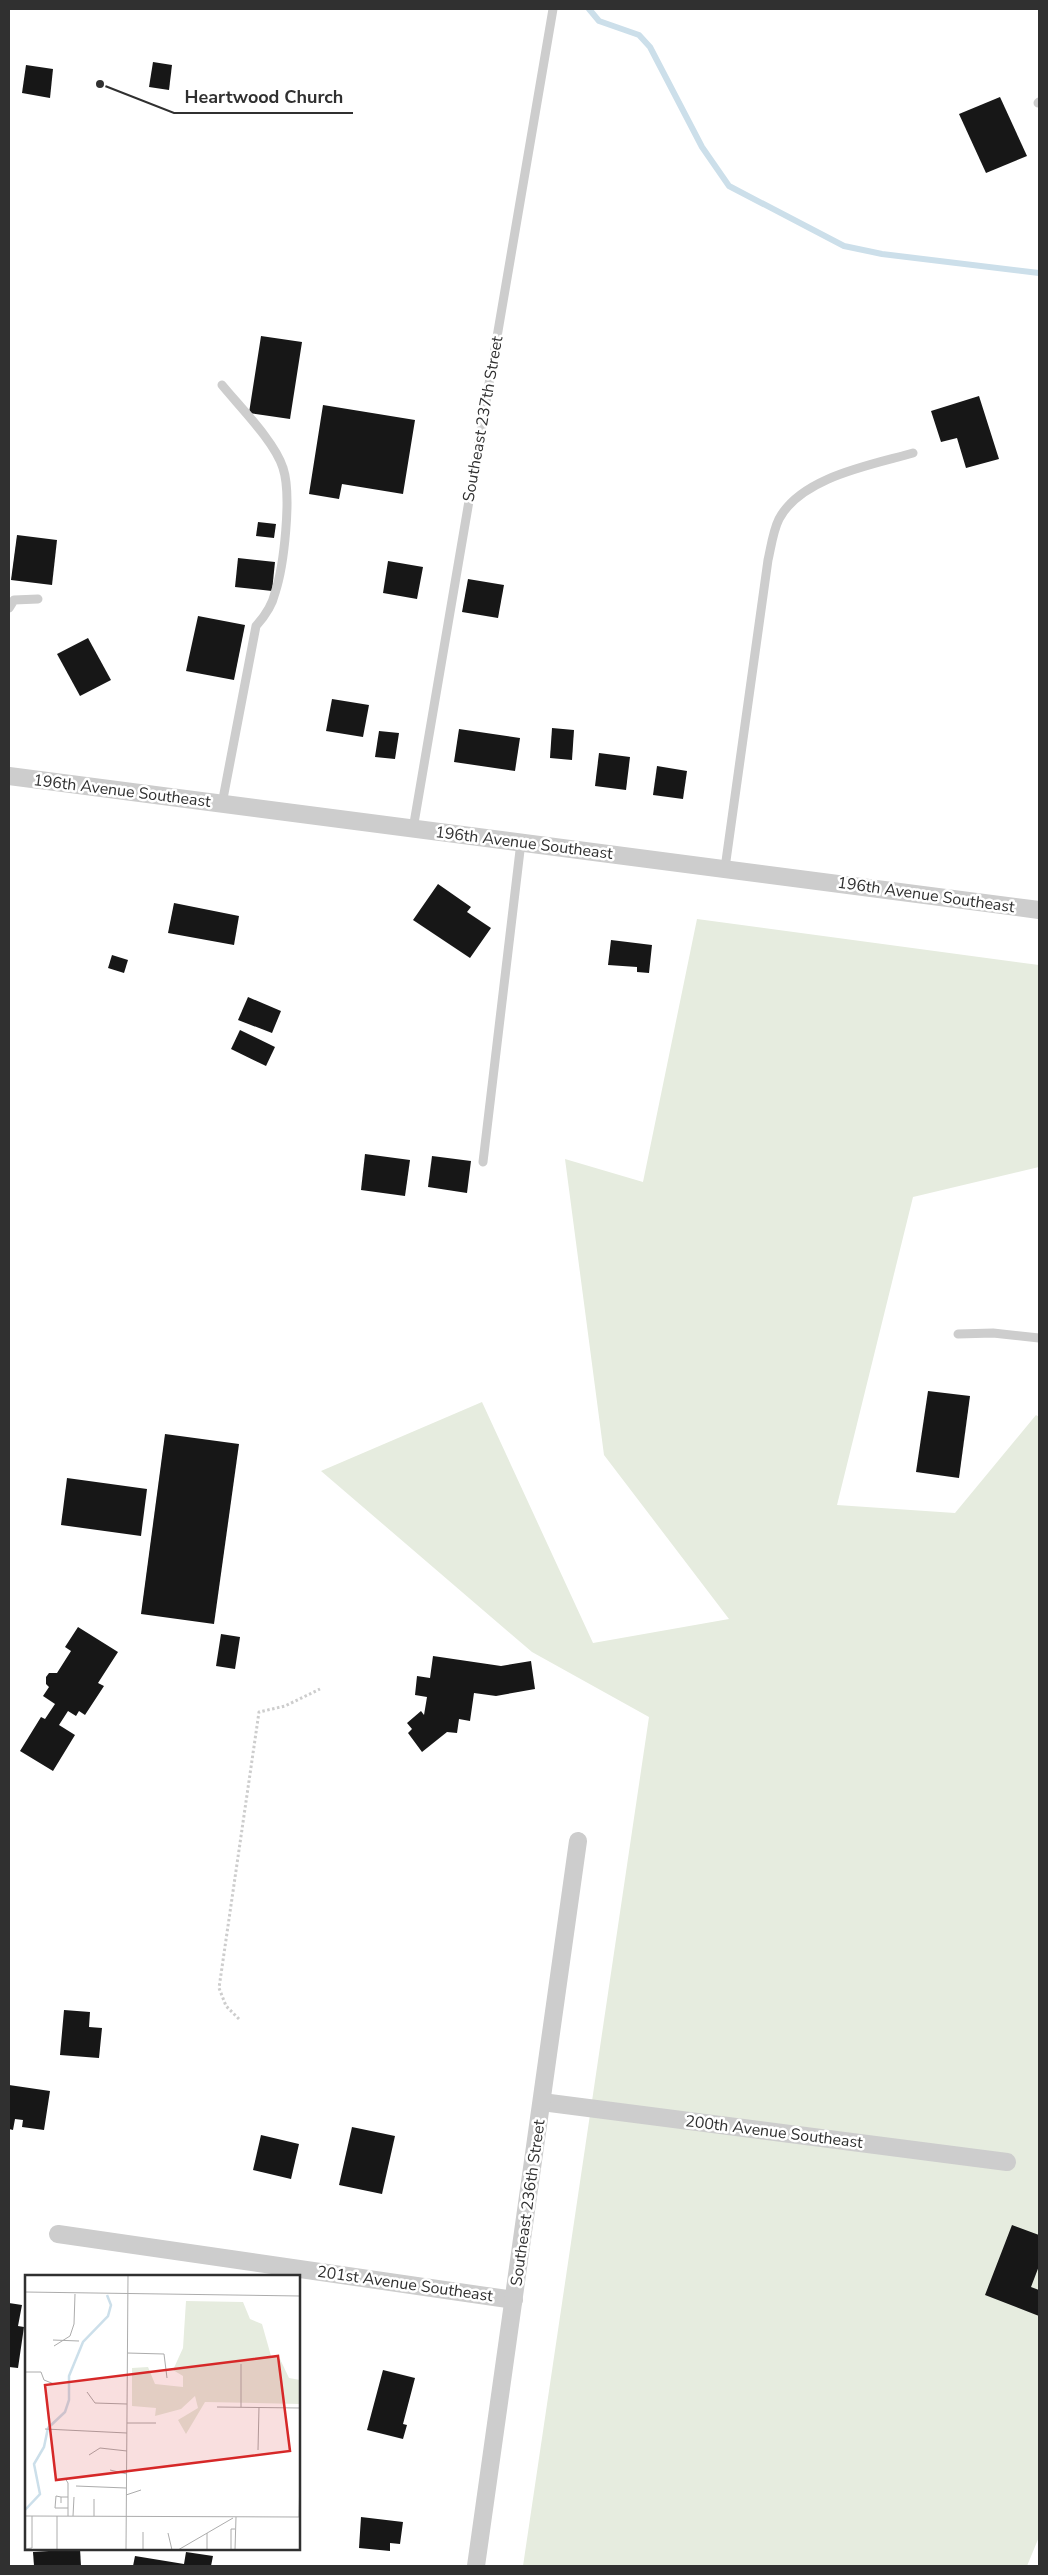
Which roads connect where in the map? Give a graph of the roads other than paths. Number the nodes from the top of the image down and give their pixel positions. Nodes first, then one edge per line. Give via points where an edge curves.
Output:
1 (553, 9) edge
2 (222, 385) dead end
3 (913, 452) dead end
4 (38, 599) dead end
5 (9, 608) edge
6 (9, 776) edge
7 (222, 804) junction
8 (413, 829) junction
9 (521, 842) junction
10 (725, 868) junction
11 (1039, 910) edge
12 (483, 1162) dead end
13 (958, 1334) dead end
14 (1039, 1338) edge
15 (578, 1840) dead end
16 (542, 2102) junction
17 (1007, 2162) dead end
18 (58, 2234) dead end
19 (514, 2300) junction
20 (476, 2566) edge

1 - 8 lane, Southeast 237th Street
2 - 7 lane via 266,439 283,468 287,520 276,593 268,613 256,626
3 - 10 lane via 834,475 801,495 779,520 768,560
4 - 5 lane via 14,600
6 - 7 street, 196th Avenue Southeast
7 - 8 street, 196th Avenue Southeast
8 - 9 street, 196th Avenue Southeast
9 - 10 street, 196th Avenue Southeast
9 - 12 lane
10 - 11 street, 196th Avenue Southeast
13 - 14 lane via 993,1333
15 - 16 street, Southeast 236th Street
16 - 17 street, 200th Avenue Southeast
16 - 19 street, Southeast 236th Street
18 - 19 street, 201st Avenue Southeast
19 - 20 street, Southeast 236th Street

